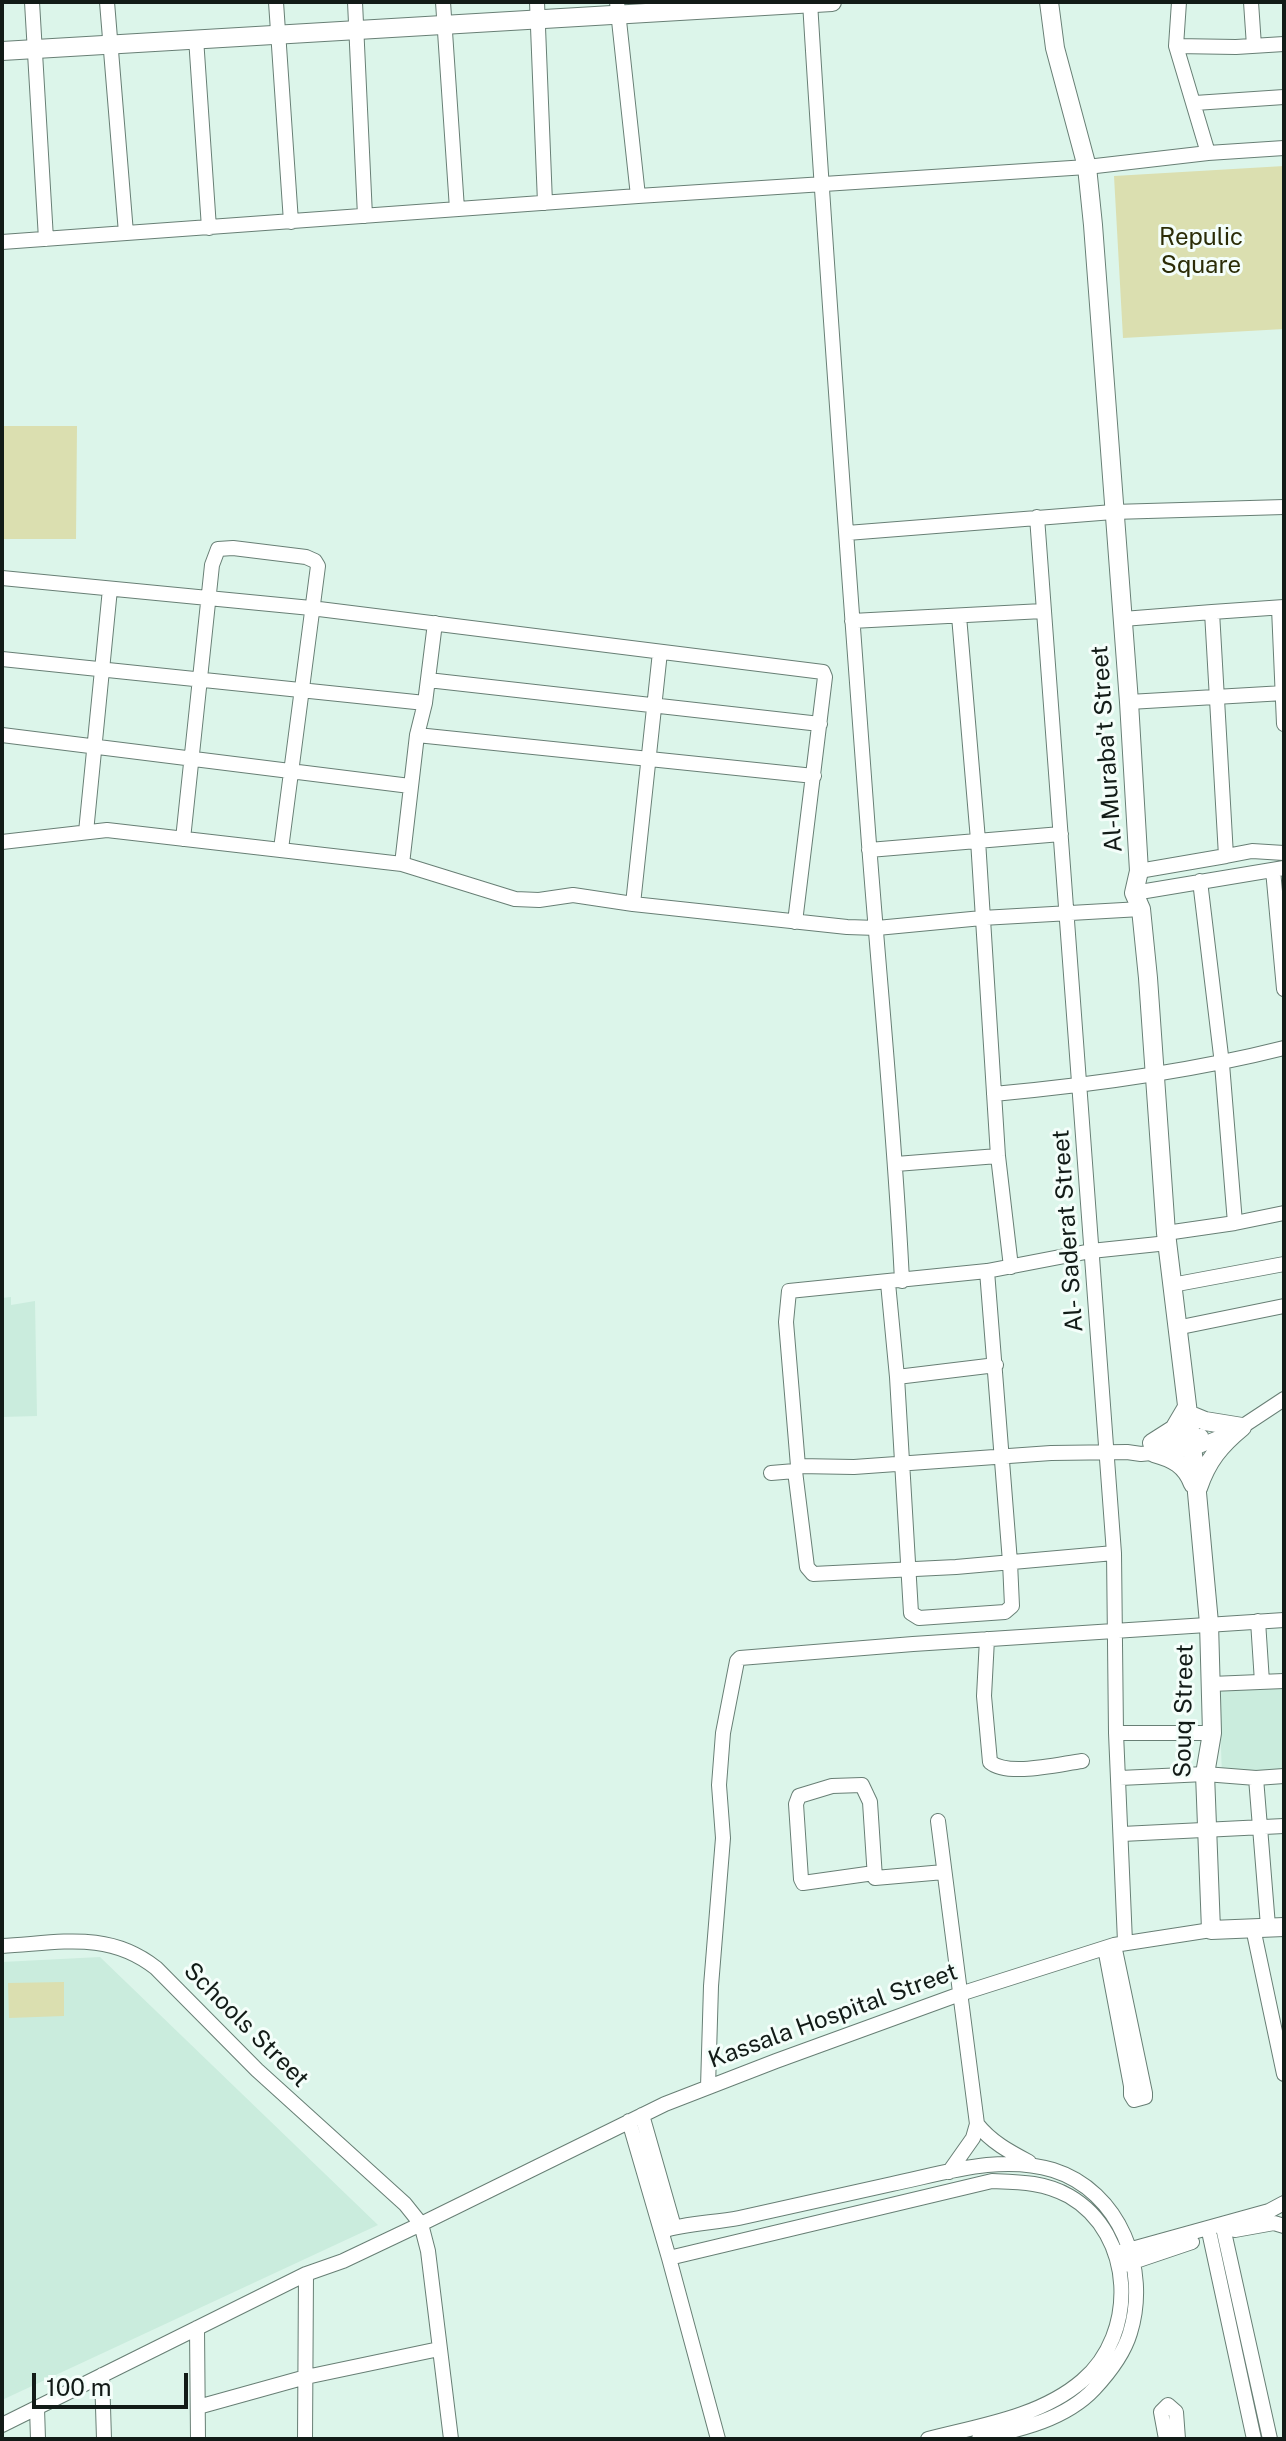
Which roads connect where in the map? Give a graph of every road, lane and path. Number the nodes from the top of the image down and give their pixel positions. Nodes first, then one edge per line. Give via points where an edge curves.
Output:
1 (32, 2) edge
2 (107, 2) edge
3 (276, 2) edge
4 (355, 2) edge
5 (443, 2) edge
6 (832, 2) edge
7 (1049, 2) edge
8 (1179, 2) edge
9 (1251, 2) edge
10 (810, 3) edge
11 (722, 5) edge
12 (618, 8) edge
13 (538, 11) edge
14 (444, 24) junction
15 (357, 29) junction
16 (278, 34) junction
17 (196, 38) junction
18 (109, 44) junction
19 (1284, 44) edge
20 (1176, 46) junction
21 (1254, 46) junction
22 (36, 49) junction
23 (2, 51) edge
24 (1284, 97) edge
25 (1195, 103) junction
26 (1284, 148) edge
27 (1208, 153) junction
28 (1087, 167) junction
29 (819, 184) junction
30 (638, 196) junction
31 (545, 203) junction
32 (457, 209) junction
33 (365, 216) junction
34 (291, 222) junction
35 (209, 228) junction
36 (126, 233) junction
37 (46, 239) junction
38 (2, 242) edge
39 (1284, 507) edge
40 (1113, 512) junction
41 (1037, 517) junction
42 (847, 533) junction
43 (2, 578) edge
44 (110, 589) junction
45 (210, 598) junction
46 (311, 608) junction
47 (1281, 608) edge
48 (1043, 611) junction
49 (1212, 612) junction
50 (959, 616) junction
51 (1123, 619) junction
52 (852, 621) junction
53 (435, 623) junction
54 (660, 652) junction
55 (2, 659) edge
56 (102, 670) junction
57 (201, 680) junction
58 (428, 680) junction
59 (302, 692) junction
60 (1283, 693) edge
61 (1217, 696) junction
62 (1129, 702) junction
63 (425, 703) junction
64 (654, 705) junction
65 (820, 724) junction
66 (1284, 724) edge
67 (2, 735) edge
68 (417, 735) junction
69 (94, 746) junction
70 (191, 757) junction
71 (648, 758) junction
72 (291, 769) junction
73 (814, 776) junction
74 (410, 786) junction
75 (86, 832) junction
76 (1061, 834) junction
77 (183, 839) junction
78 (978, 840) junction
79 (2, 842) edge
80 (281, 849) junction
81 (869, 850) junction
82 (1284, 853) edge
83 (1226, 856) junction
84 (402, 864) junction
85 (1279, 869) edge
86 (1139, 871) junction
87 (1200, 881) junction
88 (1138, 901) junction
89 (633, 904) junction
90 (1067, 914) junction
91 (982, 918) junction
92 (795, 922) junction
93 (877, 928) junction
94 (1284, 989) edge
95 (1284, 1048) edge
96 (1222, 1064) junction
97 (1154, 1073) junction
98 (1080, 1086) junction
99 (994, 1094) junction
100 (998, 1156) junction
101 (896, 1164) junction
102 (1284, 1213) edge
103 (1235, 1223) junction
104 (1167, 1238) junction
105 (1091, 1251) junction
106 (1284, 1264) edge
107 (1011, 1267) junction
108 (987, 1271) junction
109 (895, 1282) junction
110 (1172, 1285) junction
111 (1284, 1306) edge
112 (1176, 1328) junction
113 (996, 1365) junction
114 (897, 1377) junction
115 (1284, 1399) edge
116 (1188, 1410) junction
117 (1239, 1428) junction
118 (1191, 1444) junction
119 (1153, 1448) junction
120 (1107, 1452) junction
121 (1003, 1456) junction
122 (902, 1464) junction
123 (797, 1468) junction
124 (771, 1473) dead end
125 (1196, 1494) junction
126 (1114, 1553) junction
127 (1010, 1562) junction
128 (909, 1570) junction
129 (1284, 1620) edge
130 (1258, 1621) junction
131 (1209, 1623) junction
132 (1116, 1632) junction
133 (987, 1639) junction
134 (1284, 1681) edge
135 (1262, 1682) junction
136 (1211, 1684) junction
137 (1116, 1733) junction
138 (1212, 1733) junction
139 (1082, 1761) dead end
140 (1205, 1774) junction
141 (1284, 1776) edge
142 (1120, 1778) junction
143 (1256, 1778) junction
144 (938, 1821) dead end
145 (1259, 1826) junction
146 (1284, 1826) edge
147 (1208, 1831) junction
148 (1122, 1834) junction
149 (944, 1872) junction
150 (875, 1878) junction
151 (1268, 1927) edge
152 (1211, 1930) junction
153 (1114, 1945) junction
154 (2, 1946) edge
155 (960, 1994) junction
156 (1284, 2074) edge
157 (708, 2087) junction
158 (635, 2118) junction
159 (977, 2124) junction
160 (1033, 2165) junction
161 (949, 2172) junction
162 (1284, 2203) edge
163 (736, 2218) junction
164 (421, 2224) junction
165 (1284, 2226) edge
166 (668, 2229) junction
167 (1217, 2234) junction
168 (740, 2243) junction
169 (669, 2258) junction
170 (1125, 2258) junction
171 (306, 2274) junction
172 (197, 2328) junction
173 (439, 2349) junction
174 (102, 2375) junction
175 (306, 2377) junction
176 (198, 2407) junction
177 (37, 2408) junction
178 (2, 2425) edge
179 (988, 2433) edge
180 (949, 2436) edge
181 (38, 2439) edge
182 (104, 2439) edge
183 (198, 2439) edge
184 (305, 2439) edge
185 (451, 2439) edge
186 (718, 2439) edge
187 (928, 2439) edge
188 (1166, 2439) edge
189 (1178, 2439) edge
190 (1254, 2439) edge
191 (1270, 2439) edge

1 - 22 street
2 - 18 street
3 - 16 street
4 - 15 street
5 - 14 street
6 - 10 main road
7 - 28 main road, Al-Muraba't Street via 1055,48
8 - 20 street
9 - 21 street
10 - 11 main road
10 - 29 street
11 - 12 main road
12 - 13 main road
12 - 30 street
13 - 14 main road
13 - 31 street
14 - 15 main road
14 - 32 street
15 - 16 main road
15 - 33 street
16 - 17 main road
16 - 34 street
17 - 18 main road
17 - 35 street
18 - 22 main road
18 - 36 street
19 - 21 street
20 - 21 street
20 - 25 street
22 - 23 main road
22 - 37 street
24 - 25 street
25 - 27 street
26 - 27 street
27 - 28 street
28 - 29 street
28 - 40 main road, Al-Muraba't Street
29 - 30 street
29 - 42 street
30 - 31 street
31 - 32 street
32 - 33 street
33 - 34 street
34 - 35 street
35 - 36 street
36 - 37 street
37 - 38 street
39 - 40 street
40 - 41 street
40 - 51 main road, Al-Muraba't Street
41 - 42 street
41 - 48 street, Al- Saderat Street
42 - 52 street
43 - 44 street
44 - 45 street
44 - 56 street
45 - 46 street
45 - 46 street via 214,555 218,549 233,548 315,561
45 - 57 street
46 - 53 street
46 - 59 street
47 - 49 street
47 - 60 street
48 - 50 street
48 - 76 street, Al- Saderat Street
49 - 51 street
49 - 61 street
50 - 52 street
50 - 78 street
51 - 62 main road, Al-Muraba't Street
52 - 81 street
53 - 54 street
53 - 58 street
54 - 64 street
54 - 65 street via 823,672
55 - 56 street
56 - 57 street
56 - 69 street
57 - 59 street
57 - 70 street
58 - 63 street
58 - 64 street
59 - 63 street
59 - 72 street
60 - 61 street
60 - 66 street
61 - 62 street
61 - 83 street
62 - 86 main road, Al-Muraba't Street
63 - 68 street
64 - 65 street
64 - 71 street
65 - 73 street
67 - 69 street
68 - 71 street
68 - 74 street
69 - 70 street
69 - 75 street
70 - 72 street
70 - 77 street
71 - 73 street
71 - 89 street
72 - 74 street
72 - 80 street
73 - 92 street
74 - 84 street
75 - 77 street
75 - 79 street
76 - 78 street
76 - 90 street, Al- Saderat Street
77 - 80 street
78 - 81 street
78 - 91 street
80 - 84 street
81 - 93 street
82 - 83 street
83 - 86 street
84 - 89 street via 515,899 573,895
85 - 87 street
85 - 94 street
86 - 88 main road, Al-Muraba't Street
87 - 88 street
87 - 96 street
88 - 90 street
88 - 97 main road, Al-Muraba't Street
89 - 92 street
90 - 91 street
90 - 98 street, Al- Saderat Street
91 - 93 street
91 - 99 street
92 - 93 street
93 - 101 street
95 - 96 street
96 - 97 street
96 - 103 street
97 - 98 street
97 - 104 main road, Al-Muraba't Street
98 - 99 street
98 - 105 street, Al- Saderat Street
99 - 100 street
100 - 101 street
100 - 107 street
101 - 109 street
102 - 103 street
103 - 104 street
104 - 105 street
104 - 110 main road, Al-Muraba't Street
105 - 107 street
105 - 120 street, Al- Saderat Street
106 - 110 street
107 - 108 street
108 - 109 street
108 - 113 street
109 - 114 street
109 - 123 street via 789,1291 786,1322
110 - 112 main road, Al-Muraba't Street
111 - 112 street
112 - 116 main road, Al-Muraba't Street
113 - 114 street
113 - 121 street
114 - 122 street
115 - 117 street
116 - 117 main road via 1205,1421
116 - 118 main road, Al-Muraba't Street
116 - 119 main road
117 - 118 street
117 - 125 main road via 1205,1468
118 - 119 street
118 - 125 main road, Al-Muraba't Street
119 - 120 street
119 - 125 main road via 1182,1466
120 - 121 street
120 - 126 street, Al- Saderat Street
121 - 122 street
121 - 127 street
122 - 123 street
122 - 128 street
123 - 124 street
123 - 128 street via 807,1567 813,1574
125 - 131 main road, Souq Street
126 - 127 street
126 - 132 street, Al- Saderat Street
127 - 128 street
127 - 128 street via 1012,1606 1005,1612 915,1618
129 - 130 street
130 - 131 street
130 - 135 street
131 - 132 street
131 - 136 main road, Souq Street
132 - 133 street
132 - 137 street, Al- Saderat Street
133 - 139 street via 984,1696 990,1762 997,1768 1017,1769
133 - 157 street via 746,1655 737,1661 719,1785 723,1838
134 - 135 street
135 - 136 street
136 - 138 main road, Souq Street
137 - 138 street
137 - 142 street, Al- Saderat Street
138 - 140 main road, Souq Street
140 - 142 street
140 - 143 street
140 - 147 main road, Souq Street
141 - 143 street
142 - 148 street, Al- Saderat Street
143 - 145 street
144 - 149 street
145 - 146 street
145 - 147 street
145 - 151 street
147 - 148 street
147 - 152 main road, Souq Street
148 - 153 street, Al- Saderat Street
149 - 150 street
149 - 155 street
150 - 150 street via 874,1873 803,1883 799,1796 832,1786 862,1785 870,1802
151 - 152 main road, Kassala Hospital Street
151 - 156 street
152 - 153 street, Kassala Hospital Street
153 - 153 street via 1131,2095 1140,2101 1145,2093
153 - 155 street, Kassala Hospital Street
154 - 164 street, Schools Street via 87,1941 110,1943 141,1956
155 - 157 street, Kassala Hospital Street
155 - 159 street
157 - 158 street, Kassala Hospital Street
158 - 164 street, Kassala Hospital Street
158 - 166 street
159 - 160 street via 1003,2148
159 - 161 street
160 - 161 street
160 - 170 street via 1083,2184 1103,2203 1120,2227
161 - 163 street
162 - 170 street
163 - 166 street
163 - 168 street
164 - 171 street, Kassala Hospital Street
164 - 173 street
165 - 167 street via 1274,2223
166 - 169 street
167 - 170 street
167 - 190 street
167 - 191 street
168 - 169 street
168 - 170 street via 992,2181 1036,2183 1069,2196 1092,2214
169 - 186 street
170 - 179 street via 1134,2310 1130,2334 1116,2361 1093,2390 1069,2408 1040,2422
171 - 172 street, Kassala Hospital Street
171 - 175 street
172 - 174 street, Kassala Hospital Street
172 - 176 street
173 - 175 street
173 - 185 street
174 - 177 street, Kassala Hospital Street
174 - 182 street
175 - 176 street
175 - 184 street
176 - 183 street
177 - 178 street, Kassala Hospital Street
177 - 181 street
179 - 180 street
180 - 187 street
188 - 189 street via 1161,2412 1168,2405 1176,2412

